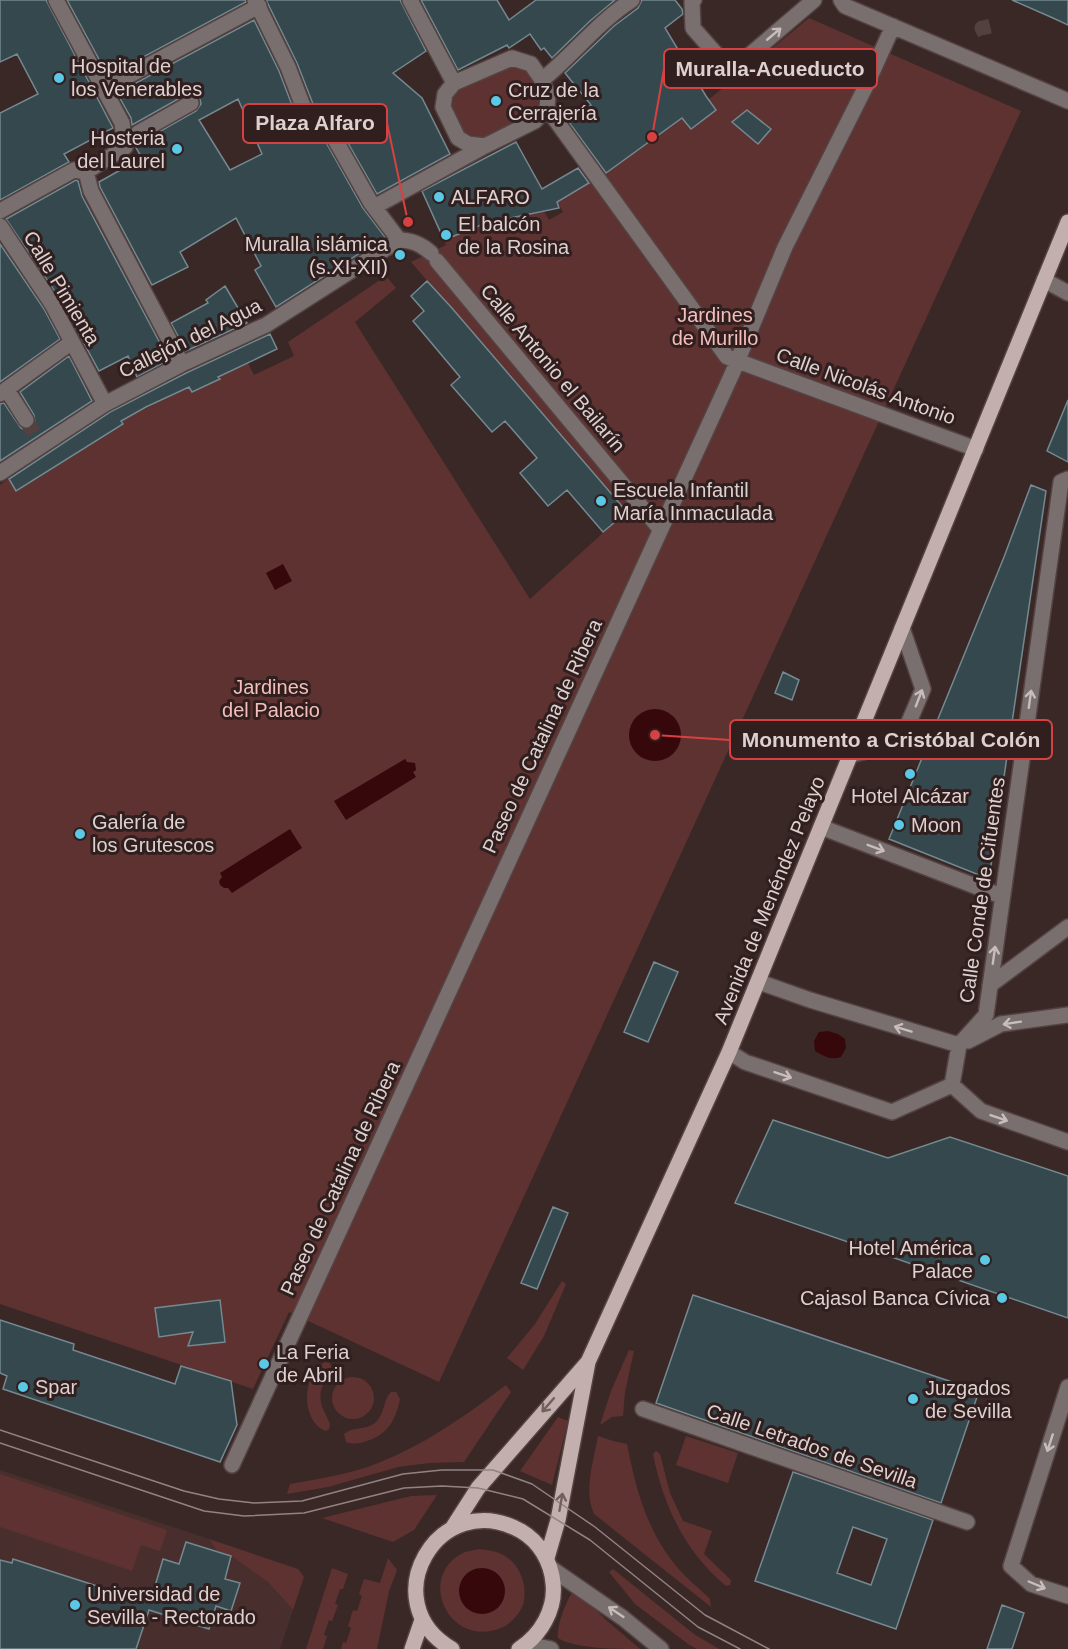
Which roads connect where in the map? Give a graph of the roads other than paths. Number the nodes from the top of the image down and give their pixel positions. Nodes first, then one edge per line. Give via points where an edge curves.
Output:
1 (56, 0) edge
2 (410, 0) edge
3 (632, 0) edge
4 (814, 0) edge
5 (689, 1) edge
6 (846, 2) edge
7 (257, 3) edge
8 (892, 26) junction
9 (542, 80) junction
10 (454, 83) junction
11 (104, 89) junction
12 (1068, 101) edge
13 (191, 103) dead end
14 (547, 108) junction
15 (138, 133) dead end
16 (485, 146) junction
17 (86, 172) junction
18 (373, 205) junction
19 (0, 210) edge
20 (1068, 222) edge
21 (0, 226) edge
22 (399, 240) junction
23 (1044, 280) junction
24 (1068, 293) edge
25 (72, 342) junction
26 (737, 361) junction
27 (182, 364) junction
28 (3, 392) edge
29 (105, 404) junction
30 (26, 420) tunnel mouth
31 (976, 448) junction
32 (0, 473) edge
33 (1064, 480) edge
34 (660, 530) junction
35 (902, 628) junction
36 (850, 755) junction
37 (821, 826) junction
38 (1001, 896) junction
39 (1068, 927) edge
40 (759, 982) junction
41 (990, 985) junction
42 (1068, 1015) edge
43 (959, 1045) junction
44 (729, 1052) junction
45 (952, 1085) junction
46 (1068, 1142) edge
47 (588, 1362) junction
48 (1068, 1387) edge
49 (643, 1409) dead end
50 (232, 1465) dead end
51 (967, 1522) dead end
52 (453, 1527) junction
53 (549, 1564) junction
54 (1068, 1596) edge
55 (422, 1620) junction
56 (524, 1646) edge
57 (412, 1649) edge
58 (452, 1649) edge
59 (550, 1649) edge
60 (661, 1649) edge

1 - 11 street
2 - 10 street
3 - 9 street
5 -> 4 street via 693,28 730,70
6 - 8 street
7 - 11 street
7 - 18 street via 306,114 320,113
8 - 12 street
8 - 26 street, Paseo de Catalina de Ribera via 785,247
9 - 10 street via 531,64 512,58
9 - 14 street via 548,96
10 - 16 street via 445,94 443,107 450,123 458,138
11 - 17 street via 122,123 126,147
13 - 15 street
14 - 16 street via 535,121
14 - 26 street, Calle Nicolás Antonio via 727,357
16 - 18 street
17 - 19 street via 74,170
17 - 27 street via 91,191
18 - 22 street
20 - 23 main road
21 - 25 street, Calle Pimienta via 52,304
22 - 27 street, Callejón del Agua via 266,325
22 - 34 street, Calle Antonio el Bailarín via 423,246 434,257
23 - 24 street
23 - 31 main road, Avenida de Menéndez Pelayo
25 - 28 street
25 - 29 street, Calle Pimienta
26 - 31 street, Calle Nicolás Antonio
26 - 34 street, Paseo de Catalina de Ribera
27 - 29 street, Callejón del Agua
28 - 30 street
29 - 32 street, Callejón del Agua
31 - 35 main road, Avenida de Menéndez Pelayo
38 -> 33 street, Calle Conde de Cifuentes
34 - 50 street, Paseo de Catalina de Ribera
35 - 36 main road, Avenida de Menéndez Pelayo
36 -> 35 street via 900,743 923,689
36 - 37 main road, Avenida de Menéndez Pelayo
37 -> 38 street
37 - 40 main road, Avenida de Menéndez Pelayo
41 -> 38 street, Calle Conde de Cifuentes
39 - 41 street
43 -> 40 street
40 - 44 main road, Avenida de Menéndez Pelayo
41 - 43 street, Calle Conde de Cifuentes via 986,1015
42 -> 43 street via 1001,1024
43 - 45 street
44 -> 45 street via 745,1062 892,1112
44 - 47 main road, Avenida de Menéndez Pelayo
45 -> 46 street via 981,1111
47 -> 52 main road via 478,1488
53 -> 47 main road
48 -> 54 street via 1011,1566 1031,1584
49 - 51 street, Calle Letrados de Sevilla
52 - 53 main road via 479,1520 507,1523 530,1537
52 - 55 main road via 432,1544 418,1568 415,1594
53 - 56 main road via 554,1593 547,1621
60 -> 53 street
55 - 57 main road
55 - 58 main road via 439,1641
56 - 59 street

